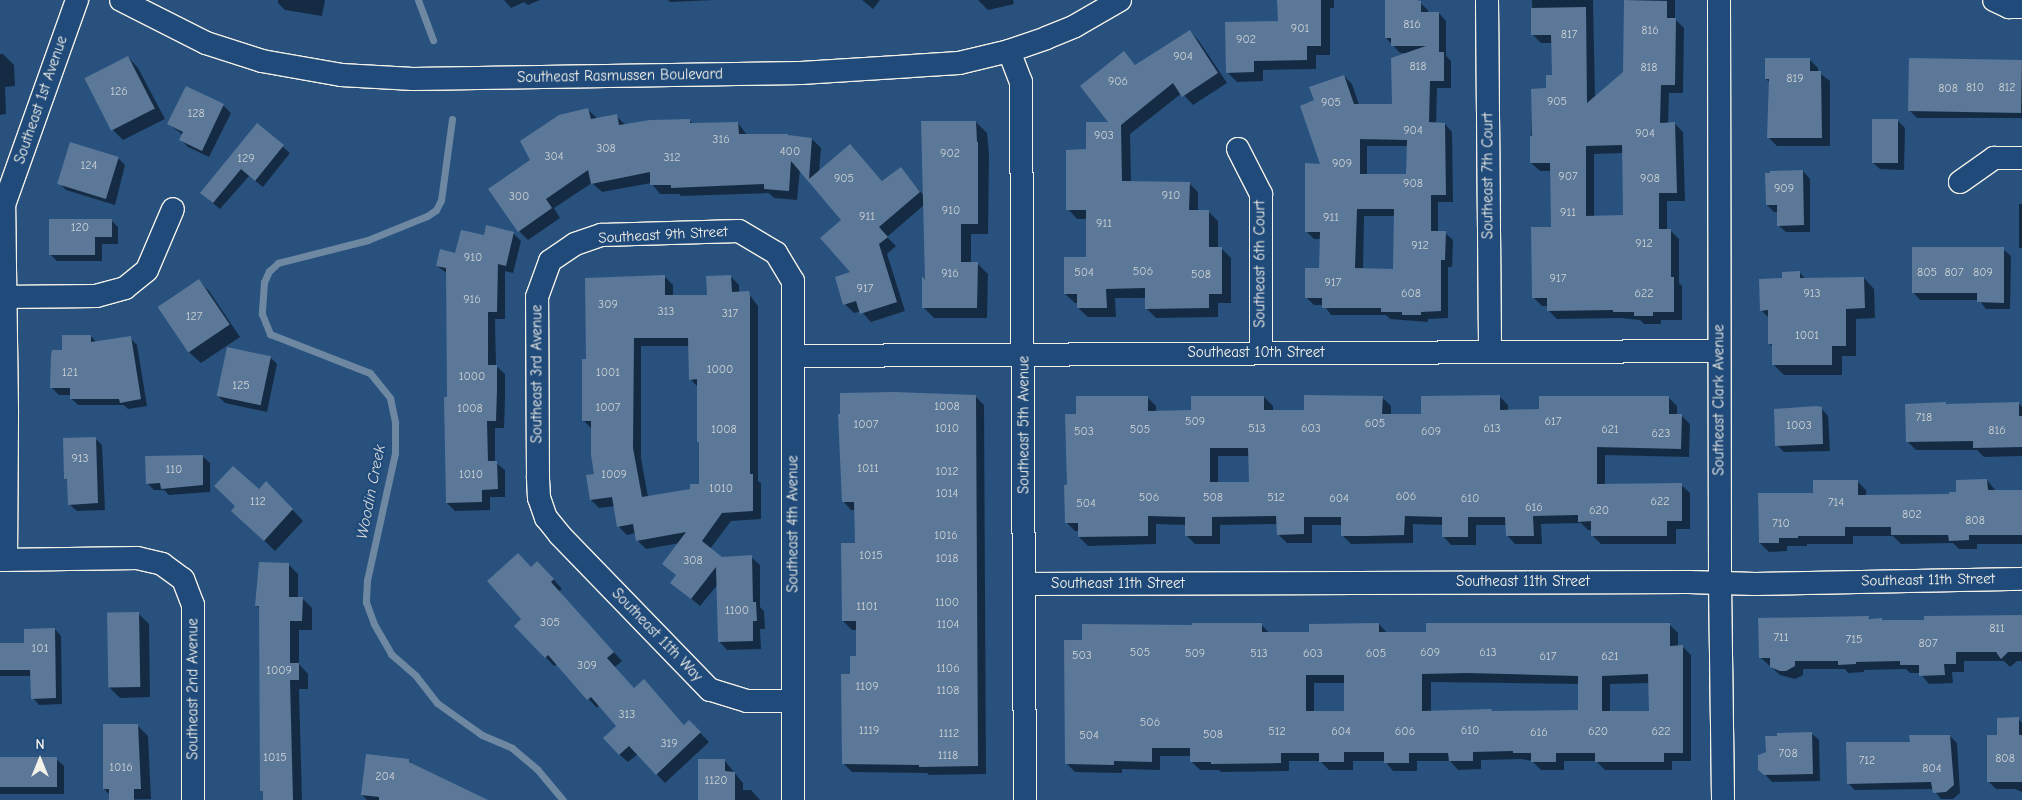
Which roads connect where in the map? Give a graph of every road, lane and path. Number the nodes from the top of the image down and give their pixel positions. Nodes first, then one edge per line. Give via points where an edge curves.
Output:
1 (77, 0) edge
2 (121, 0) edge
3 (1120, 0) edge
4 (1486, 0) edge
5 (1719, 0) edge
6 (1994, 0) edge
7 (2022, 7) edge
8 (1009, 52) junction
9 (1238, 149) dead end
10 (2022, 158) edge
11 (1960, 182) dead end
12 (174, 209) dead end
13 (575, 244) joint
14 (776, 253) joint
15 (2, 297) edge
16 (1719, 351) junction
17 (1490, 352) junction
18 (1261, 353) junction
19 (1024, 354) junction
20 (794, 356) junction
21 (546, 518) joint
22 (3, 560) edge
23 (2022, 579) edge
24 (1720, 582) junction
25 (1024, 584) junction
26 (792, 700) junction
27 (193, 800) edge
28 (793, 800) edge
29 (1025, 800) edge
30 (1723, 800) edge

1 - 15 street, Southeast 1st Avenue via 4,205
2 - 8 street, Southeast Rasmussen Boulevard via 230,52 291,67 362,78 850,71 959,63
3 - 8 street, Southeast Rasmussen Boulevard via 1075,26
4 - 17 street, Southeast 7th Court
5 - 16 street, Southeast Clark Avenue
6 - 7 street via 2009,7
8 - 19 street, Southeast 5th Avenue via 1021,82
9 - 18 street, Southeast 6th Court via 1260,194
10 - 11 street via 1994,158
12 - 15 street via 146,270 125,288 96,296
13 - 14 street, Southeast 9th Street via 600,235 739,231
13 - 21 street, Southeast 3rd Avenue via 550,261 536,297 538,476 539,498
14 - 20 street, Southeast 4th Avenue via 793,281
15 - 22 street, Southeast 1st Avenue
16 - 17 street, Southeast 10th Street
16 - 24 street, Southeast Clark Avenue
17 - 18 street, Southeast 10th Street
18 - 19 street, Southeast 10th Street
19 - 20 street, Southeast 10th Street
19 - 25 street, Southeast 5th Avenue
20 - 26 street, Southeast 4th Avenue
21 - 26 street, Southeast 11th Way via 710,690 746,701
22 - 27 street, Southeast 2nd Avenue via 137,558 162,564 183,579 192,605
23 - 24 street, Southeast 11th Street
24 - 25 street, Southeast 11th Street
24 - 30 street, Southeast Clark Avenue
25 - 29 street, Southeast 5th Avenue
26 - 28 street, Southeast 4th Avenue

